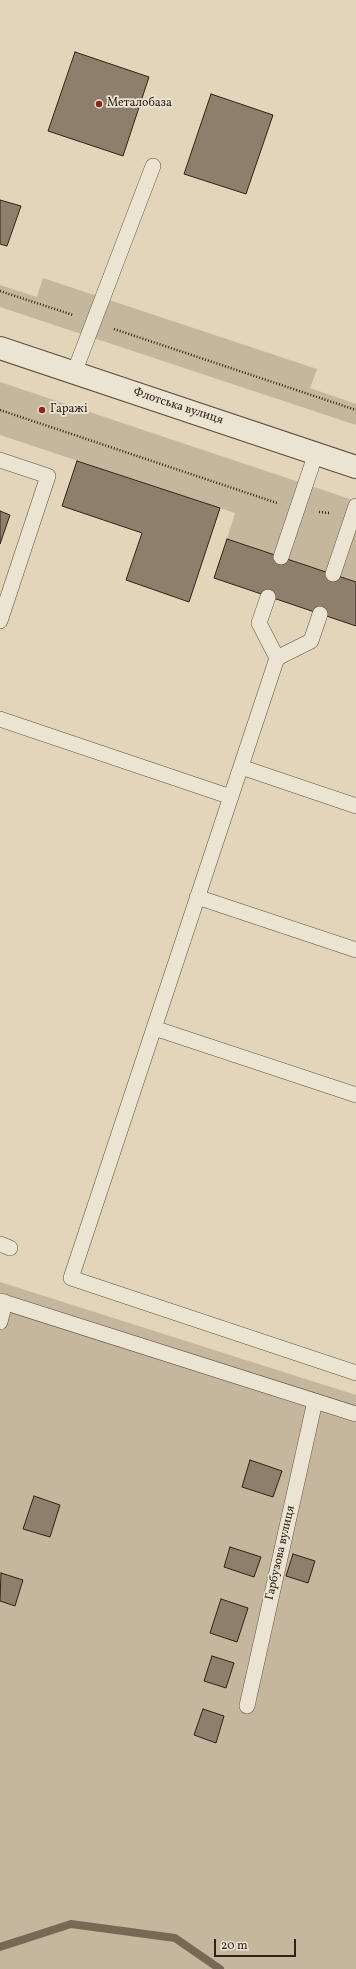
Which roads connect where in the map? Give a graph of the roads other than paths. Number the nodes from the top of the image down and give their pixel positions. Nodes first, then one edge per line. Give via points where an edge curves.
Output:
1 (153, 166) dead end
2 (0, 348) edge
3 (74, 373) junction
4 (316, 453) junction
5 (0, 460) edge
6 (356, 467) edge
7 (354, 511) edge
8 (281, 557) dead end
9 (333, 574) dead end
10 (268, 597) dead end
11 (320, 614) dead end
12 (0, 621) edge
13 (277, 658) junction
14 (0, 719) edge
15 (241, 767) junction
16 (231, 796) junction
17 (356, 806) edge
18 (197, 898) junction
19 (356, 950) edge
20 (154, 1028) junction
21 (356, 1095) edge
22 (2, 1302) edge
23 (0, 1322) edge
24 (356, 1372) edge
25 (316, 1401) junction
26 (356, 1414) edge
27 (247, 1706) dead end

1 - 3 lane
2 - 3 street, Флотська вулиця
3 - 4 street, Флотська вулиця
4 - 6 street, Флотська вулиця
4 - 8 lane
5 - 12 lane via 48,476
7 - 9 lane
10 - 13 lane via 259,623
11 - 13 lane via 311,641
13 - 15 lane
14 - 16 lane
15 - 16 lane
15 - 17 lane
16 - 18 lane
18 - 19 lane
18 - 20 lane
20 - 21 lane
20 - 24 lane via 72,1278
22 - 23 lane
22 - 25 lane
25 - 26 lane
25 - 27 lane, Гарбузова вулиця

